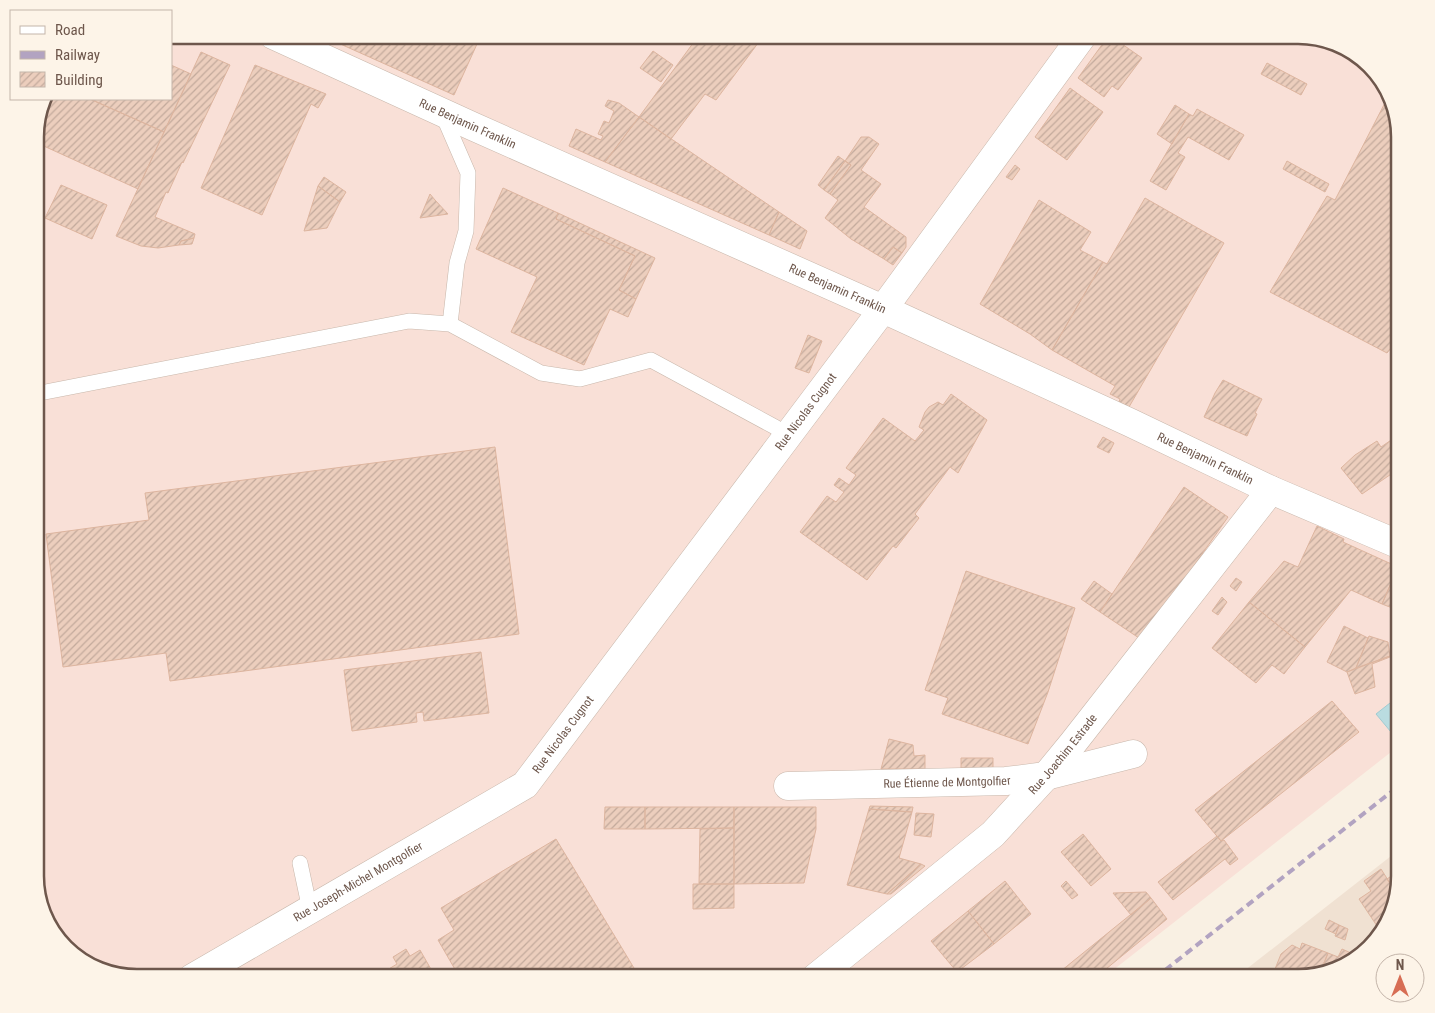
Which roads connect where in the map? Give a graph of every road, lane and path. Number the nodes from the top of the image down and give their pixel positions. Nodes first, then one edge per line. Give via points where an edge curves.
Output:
1 (293, 44) edge
2 (1076, 44) edge
3 (441, 112) junction
4 (883, 309) junction
5 (450, 324) junction
6 (44, 392) edge
7 (787, 436) junction
8 (1271, 490) junction
9 (1391, 541) edge
10 (1133, 754) dead end
11 (1046, 776) junction
12 (525, 785) joint
13 (788, 786) dead end
14 (300, 863) dead end
15 (310, 910) junction
16 (208, 969) edge
17 (826, 969) edge

1 - 3 street, Rue Benjamin Franklin
2 - 4 street, Rue Nicolas Cugnot
3 - 4 street, Rue Benjamin Franklin
3 - 5 lane via 468,173 466,231 457,264
4 - 7 street, Rue Nicolas Cugnot
4 - 8 street, Rue Benjamin Franklin
5 - 6 lane via 409,321
5 - 7 lane via 541,373 580,379 651,360
7 - 12 street, Rue Nicolas Cugnot
8 - 9 street, Rue Benjamin Franklin
8 - 11 street, Rue Joachim Estrade
10 - 11 street, Rue Étienne de Montgolfier
11 - 13 street, Rue Étienne de Montgolfier via 1006,781
11 - 17 street, Rue Joachim Estrade via 993,834
12 - 15 street, Rue Joseph-Michel Montgolfier
14 - 15 lane
15 - 16 street, Rue Joseph-Michel Montgolfier

